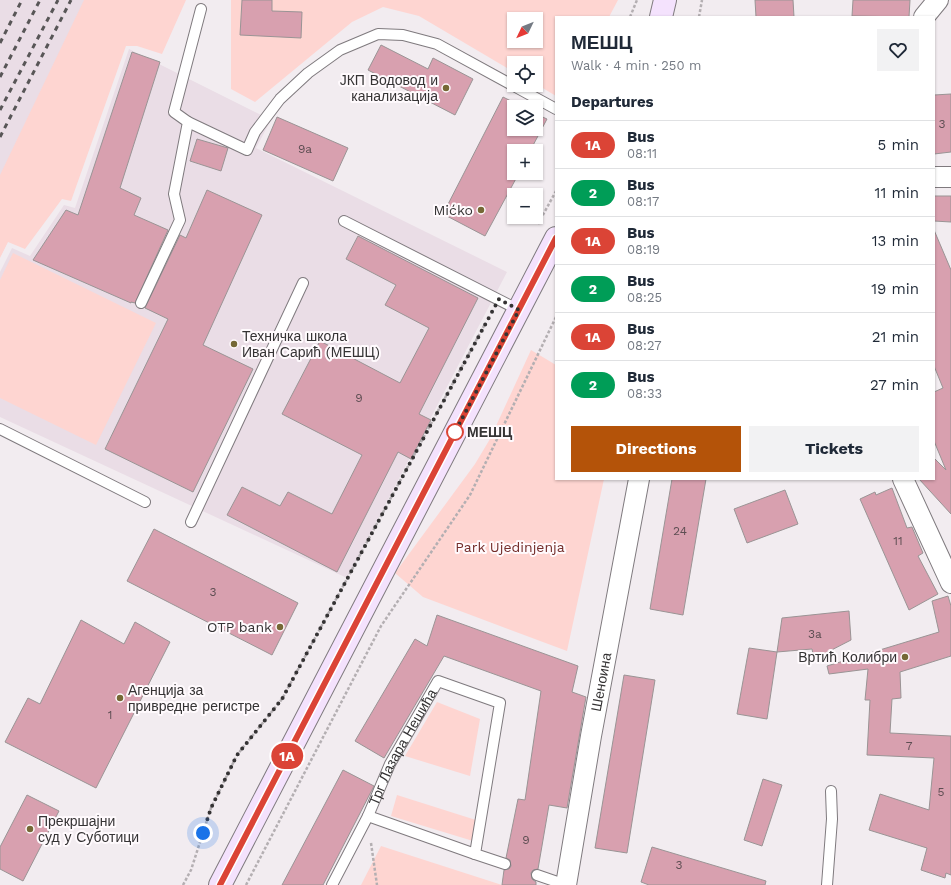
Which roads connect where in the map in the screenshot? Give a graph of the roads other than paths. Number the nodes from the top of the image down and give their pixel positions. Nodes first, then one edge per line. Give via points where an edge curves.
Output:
1 (665, 0) edge
2 (938, 0) edge
3 (201, 9) dead end
4 (661, 16) edge
5 (925, 16) edge
6 (555, 108) edge
7 (188, 122) junction
8 (951, 176) edge
9 (935, 177) edge
10 (344, 221) dead end
11 (555, 241) edge
12 (303, 283) dead end
13 (141, 303) dead end
14 (519, 310) junction
15 (0, 428) edge
16 (639, 480) edge
17 (903, 480) edge
18 (145, 502) dead end
19 (191, 522) dead end
20 (951, 583) edge
21 (831, 791) dead end
22 (368, 816) junction
23 (475, 854) junction
24 (505, 864) dead end
25 (537, 875) dead end
26 (220, 885) edge
27 (332, 885) edge
28 (566, 885) edge
29 (827, 885) edge

1 - 4 main road
2 - 5 street
3 - 7 lane via 174,112
6 - 7 lane via 437,44 403,35 378,34 340,50 308,73 280,99 255,132 247,150
7 - 13 lane via 174,194 180,220
8 - 9 street
10 - 14 lane
11 - 14 main road
12 - 19 lane
14 - 26 main road
15 - 18 lane
16 - 28 street, Шеноина
17 - 20 street
21 - 29 lane via 832,819
22 - 23 lane, Трг Лазара Нешића
22 - 23 lane, Трг Лазара Нешића via 390,764 438,681 500,703
22 - 27 lane, Трг Лазара Нешића
23 - 24 lane, Трг Лазара Нешића
25 - 28 lane

